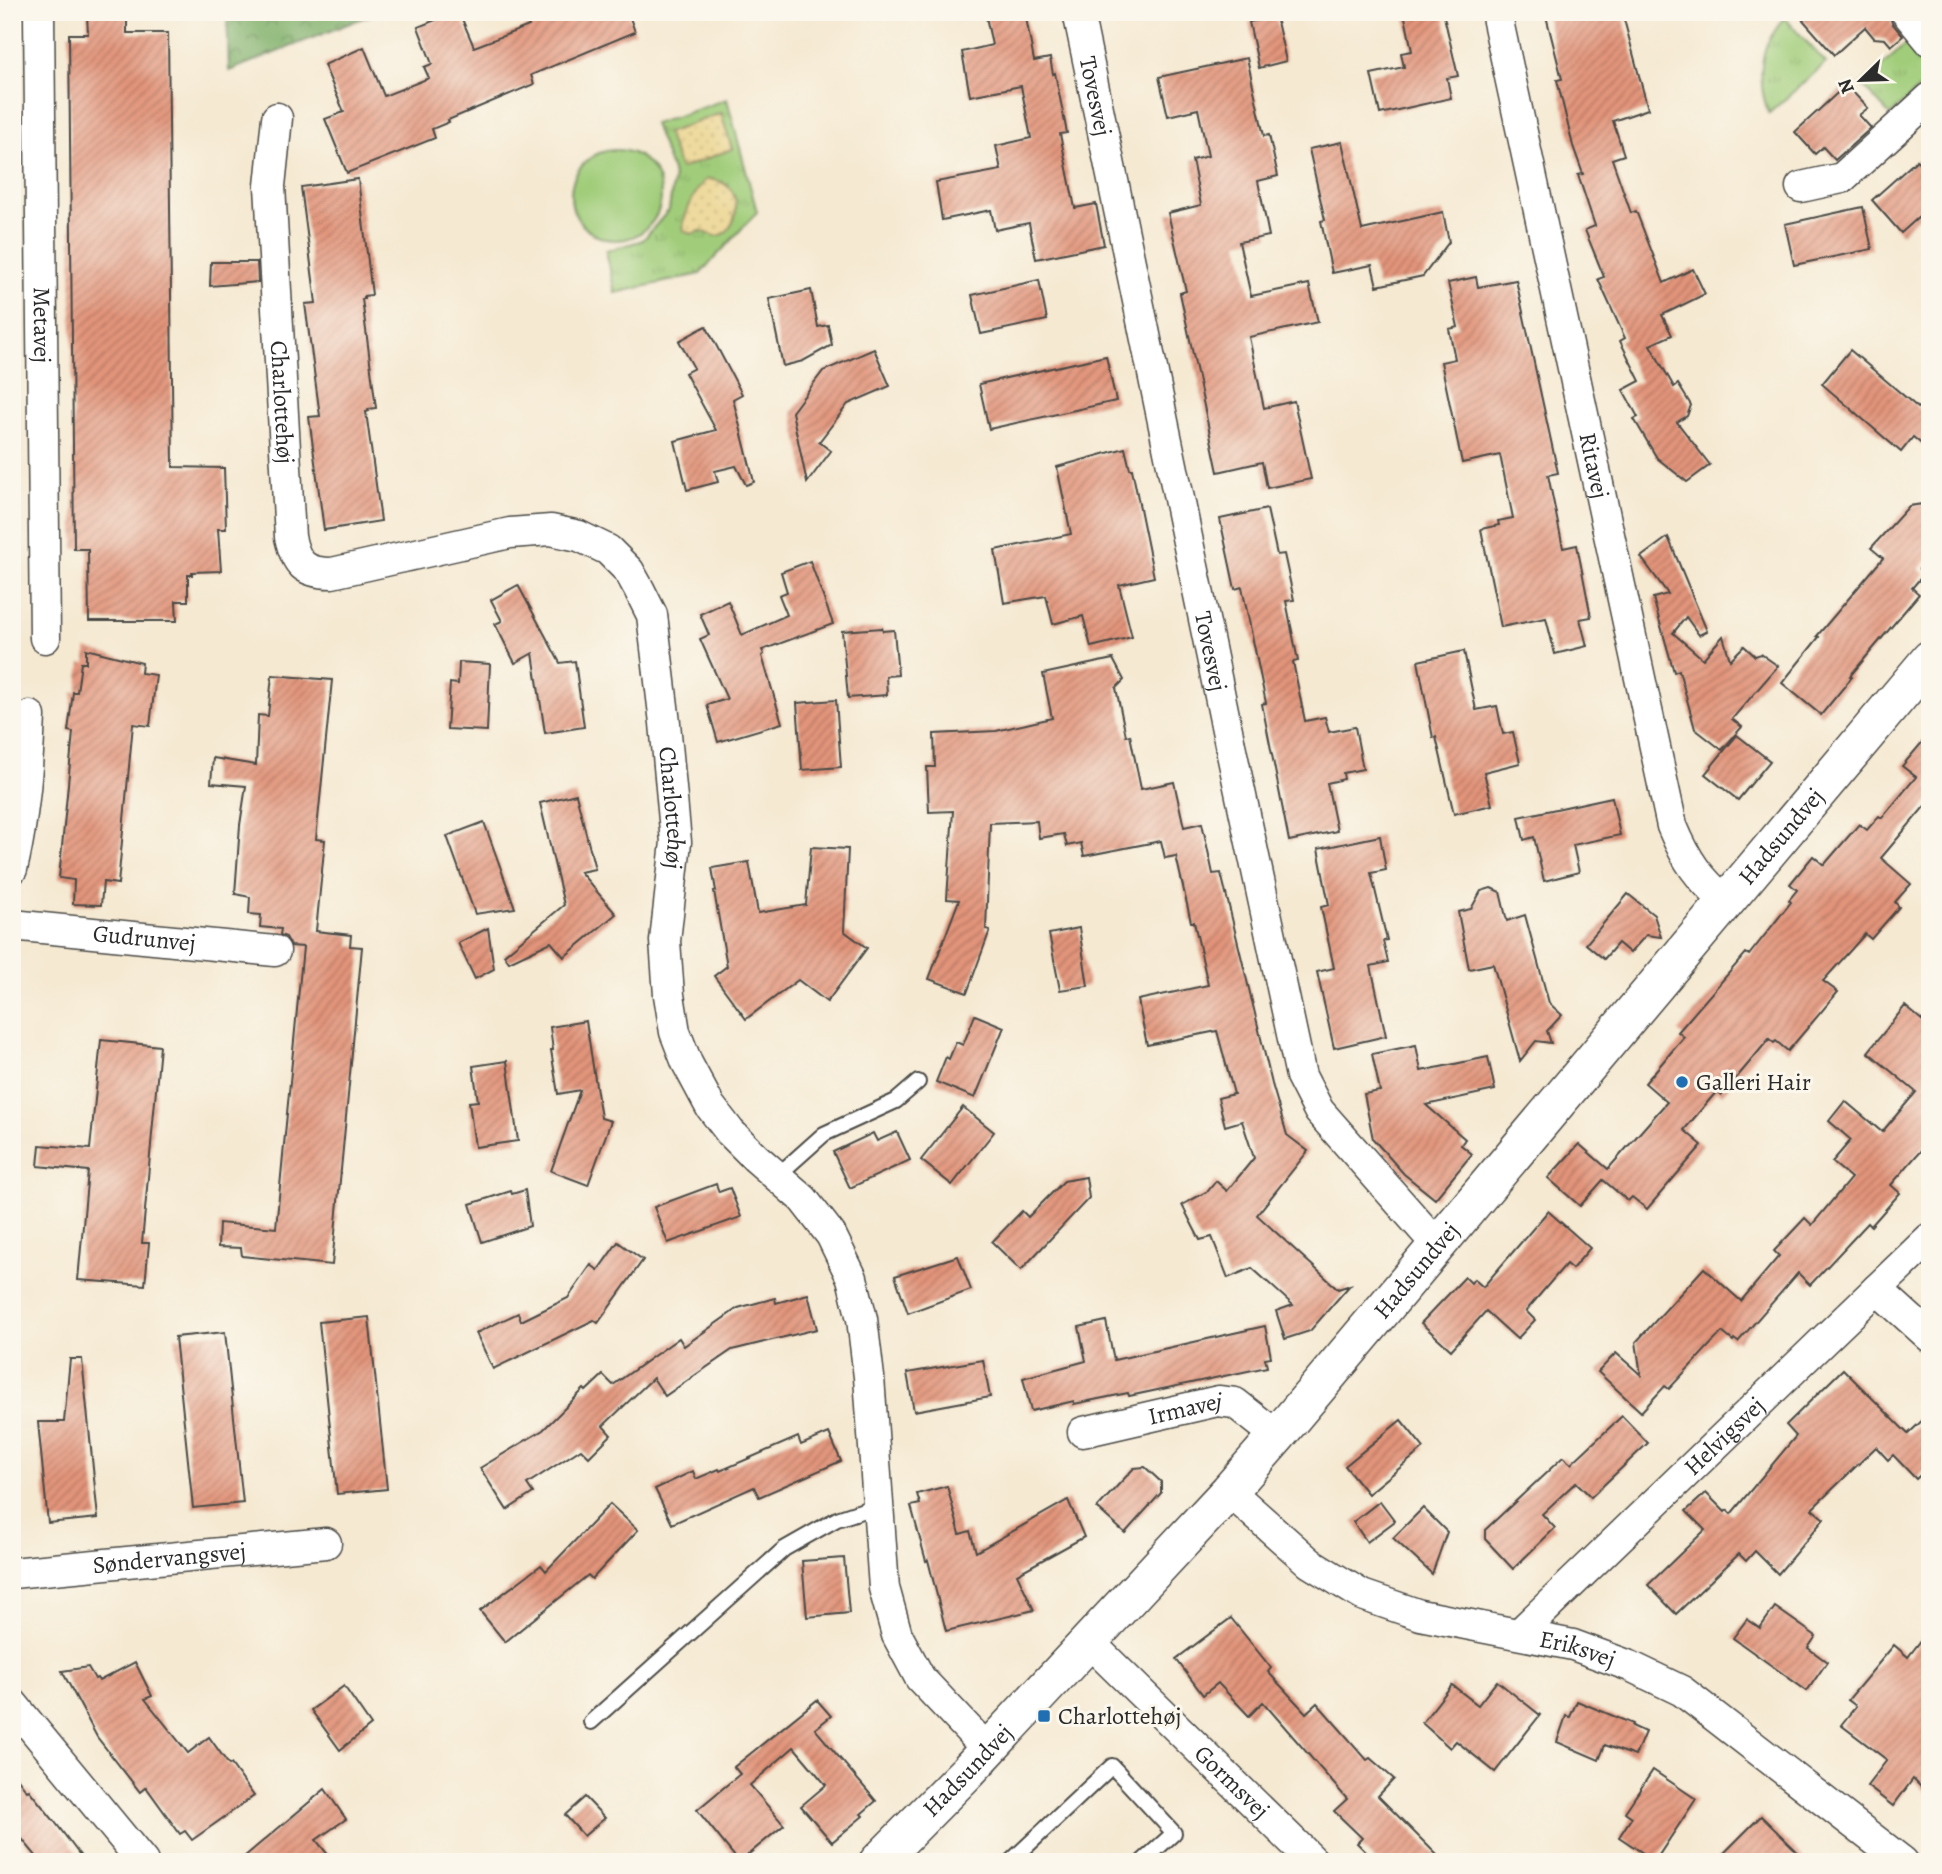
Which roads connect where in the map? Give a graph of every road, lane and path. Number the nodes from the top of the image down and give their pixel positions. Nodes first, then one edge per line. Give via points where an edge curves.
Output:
1 (39, 12) edge
2 (1078, 12) edge
3 (1496, 12) edge
4 (1906, 12) edge
5 (1930, 41) edge
6 (1930, 98) edge
7 (277, 118) dead end
8 (1801, 187) dead end
9 (45, 638) dead end
10 (1930, 659) edge
11 (30, 716) dead end
12 (20, 756) edge
13 (12, 869) edge
14 (1727, 903) junction
15 (12, 925) edge
16 (275, 951) dead end
17 (918, 1082) dead end
18 (777, 1176) junction
19 (1930, 1238) edge
20 (1437, 1246) junction
21 (1877, 1289) junction
22 (1930, 1337) edge
23 (1083, 1432) dead end
24 (1277, 1436) junction
25 (1229, 1491) junction
26 (879, 1505) junction
27 (326, 1543) dead end
28 (12, 1573) edge
29 (1518, 1634) junction
30 (1089, 1642) junction
31 (12, 1703) edge
32 (591, 1722) dead end
33 (987, 1749) junction
34 (883, 1860) edge
35 (143, 1862) edge
36 (1010, 1862) edge
37 (1142, 1862) edge
38 (1314, 1862) edge
39 (1903, 1862) edge

1 - 9 street, Metavej
2 - 20 street, Tovesvej via 1301,1076 1319,1111
3 - 14 street, Ritavej via 1672,826 1690,865
4 - 5 street
6 - 8 street via 1842,178
7 - 18 street, Charlottehøj via 270,186 294,554 316,573 332,573 510,533 551,530 579,536 608,550 629,571 652,615 665,723 676,842 665,941 675,1032 710,1105 730,1132
10 - 14 street, Hadsundvej
11 - 12 street
12 - 13 street via 20,834
14 - 20 street, Hadsundvej
15 - 16 street, Gudrunvej
17 - 18 lane via 896,1101 824,1134
18 - 26 street, Charlottehøj via 803,1199 831,1235 852,1278 862,1319
19 - 21 street, Helvigsvej
20 - 24 street, Hadsundvej
21 - 22 street
21 - 29 street, Helvigsvej
23 - 24 street, Irmavej via 1218,1401 1235,1403
24 - 25 street, Hadsundvej
25 - 29 street, Eriksvej via 1310,1563 1362,1595 1420,1615
25 - 30 street, Hadsundvej
26 - 32 lane via 837,1519 784,1549
26 - 33 street, Charlottehøj via 884,1588 897,1635 920,1678
27 - 28 street, Søndervangsvej
29 - 39 street, Eriksvej via 1573,1646 1682,1691
30 - 33 street, Hadsundvej
30 - 38 street, Gormsvej
31 - 35 street
33 - 34 street, Hadsundvej
36 - 37 lane via 1112,1766 1174,1833

